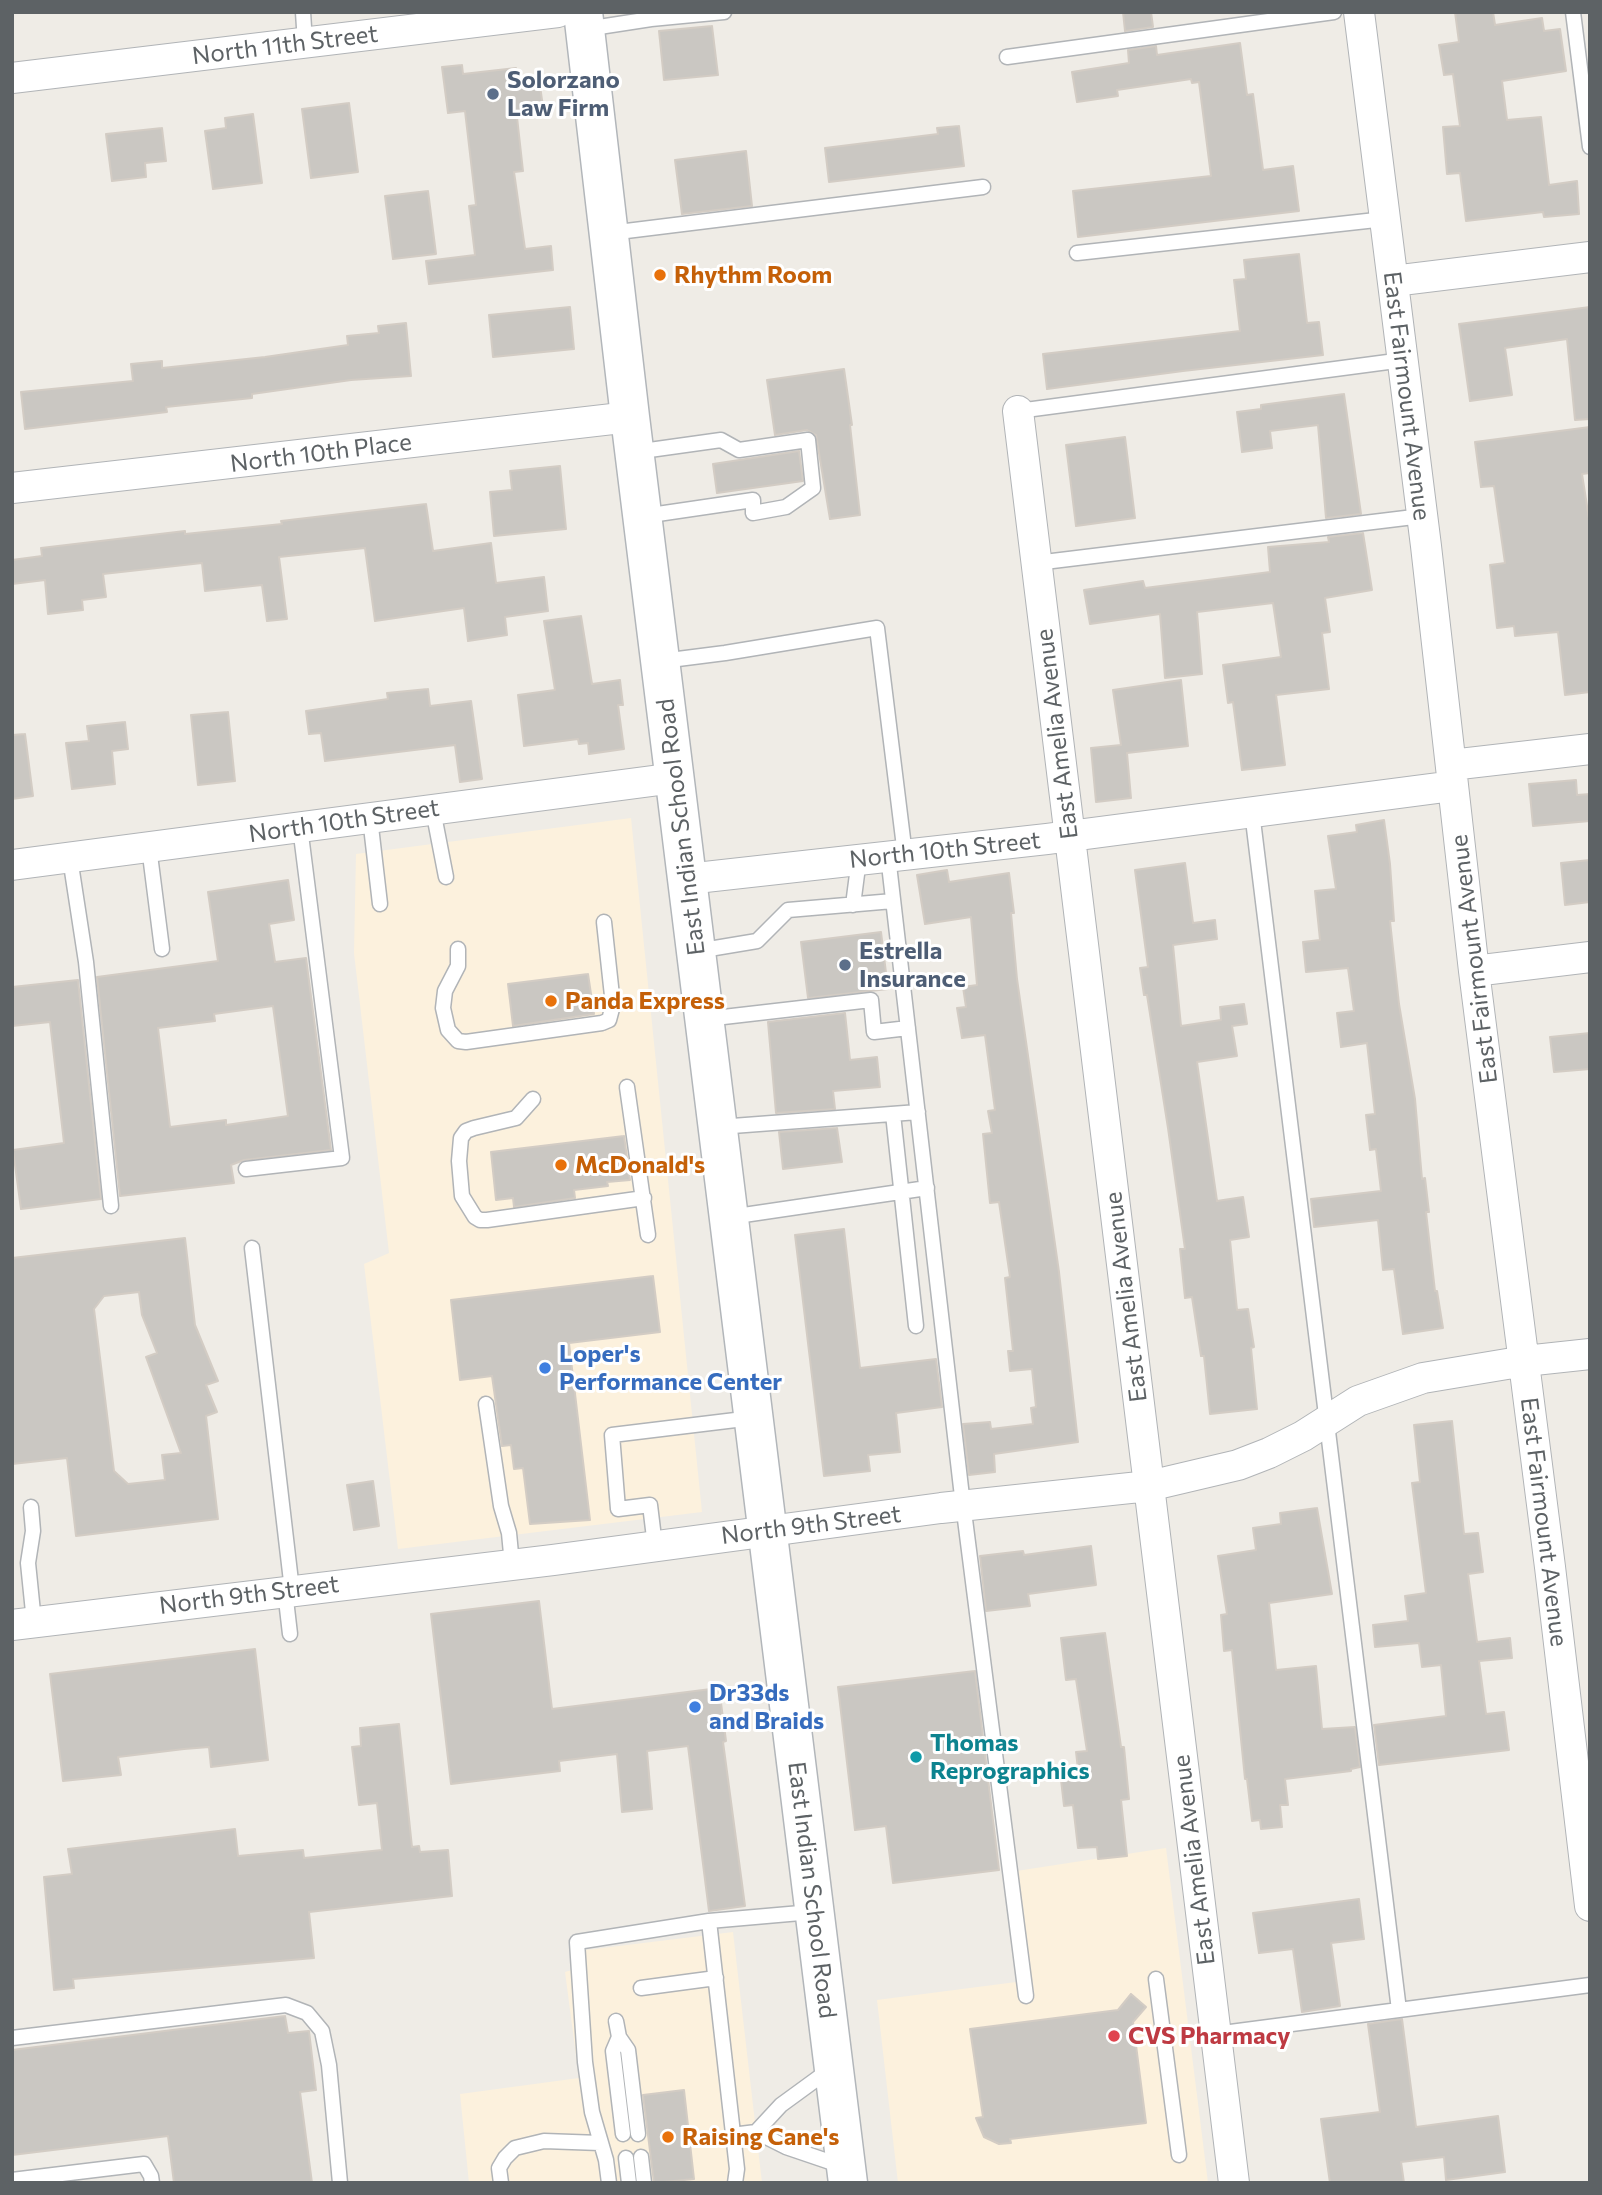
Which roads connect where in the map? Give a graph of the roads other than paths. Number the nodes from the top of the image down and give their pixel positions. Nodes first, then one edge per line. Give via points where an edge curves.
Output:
1 (303, 12) edge
2 (724, 12) edge
3 (1334, 12) edge
4 (1359, 12) edge
5 (1573, 12) edge
6 (575, 18) edge
7 (440, 19) edge
8 (305, 43) junction
9 (1007, 57) dead end
10 (12, 78) edge
11 (1590, 146) edge
12 (982, 187) dead end
13 (1385, 219) junction
14 (609, 233) junction
15 (1077, 253) dead end
16 (1590, 257) edge
17 (1393, 281) junction
18 (1403, 360) junction
19 (1018, 411) joint
20 (632, 434) junction
21 (12, 488) edge
22 (1422, 516) junction
23 (643, 517) junction
24 (1036, 563) junction
25 (660, 661) junction
26 (1590, 748) edge
27 (1452, 776) junction
28 (675, 778) junction
29 (433, 810) junction
30 (1252, 812) junction
31 (370, 818) junction
32 (300, 827) junction
33 (1070, 836) junction
34 (149, 847) junction
35 (884, 857) junction
36 (70, 858) junction
37 (12, 865) edge
38 (446, 877) dead end
39 (687, 879) junction
40 (893, 901) junction
41 (380, 904) dead end
42 (853, 905) junction
43 (604, 922) dead end
44 (162, 949) dead end
45 (458, 949) dead end
46 (696, 951) junction
47 (1590, 957) edge
48 (1474, 971) junction
49 (704, 1019) junction
50 (908, 1028) junction
51 (627, 1087) dead end
52 (533, 1099) dead end
53 (918, 1112) junction
54 (892, 1114) junction
55 (718, 1127) junction
56 (246, 1170) dead end
57 (927, 1188) junction
58 (901, 1192) junction
59 (644, 1198) junction
60 (111, 1206) dead end
61 (729, 1217) junction
62 (648, 1235) dead end
63 (252, 1248) dead end
64 (916, 1326) dead end
65 (1590, 1354) edge
66 (1525, 1361) junction
67 (486, 1404) dead end
68 (754, 1418) junction
69 (1327, 1421) junction
70 (1149, 1486) junction
71 (964, 1506) junction
72 (31, 1507) dead end
73 (768, 1531) junction
74 (655, 1546) junction
75 (512, 1564) junction
76 (288, 1591) junction
77 (23, 1623) edge
78 (290, 1634) dead end
79 (1581, 1755) edge
80 (1590, 1906) edge
81 (815, 1912) junction
82 (709, 1921) junction
83 (716, 1978) junction
84 (1156, 1979) dead end
85 (1590, 1985) edge
86 (641, 1988) dead end
87 (1026, 1996) dead end
88 (1399, 2010) junction
89 (616, 2021) dead end
90 (1215, 2034) junction
91 (619, 2037) junction
92 (12, 2038) edge
93 (834, 2066) junction
94 (756, 2132) junction
95 (623, 2134) dead end
96 (638, 2134) dead end
97 (732, 2135) junction
98 (600, 2143) junction
99 (1178, 2155) dead end
100 (847, 2175) edge
101 (12, 2180) edge
102 (152, 2183) edge
103 (340, 2183) edge
104 (501, 2183) edge
105 (609, 2183) edge
106 (629, 2183) edge
107 (644, 2183) edge
108 (735, 2183) edge
109 (1234, 2183) edge

1 - 8 lane
2 - 6 lane via 651,19
3 - 9 lane
4 - 13 street, East Fairmount Avenue
5 - 11 lane
6 - 7 street, North 11th Street
6 - 14 main road, East Indian School Road
7 - 8 street, North 11th Street
8 - 10 street, North 11th Street
12 - 14 lane
13 - 15 lane
13 - 17 street, East Fairmount Avenue
14 - 20 main road, East Indian School Road
16 - 17 street
17 - 18 street, East Fairmount Avenue
18 - 19 lane
18 - 22 street, East Fairmount Avenue
19 - 24 street, East Amelia Avenue
20 - 21 street, North 10th Place
20 - 23 main road, East Indian School Road
20 - 23 lane via 721,440 739,450 808,440 813,488 786,507 753,513 753,500
22 - 24 lane
22 - 27 street, East Fairmount Avenue
23 - 25 main road, East Indian School Road
24 - 33 street, East Amelia Avenue
25 - 28 main road, East Indian School Road
25 - 35 lane via 877,628
26 - 27 street, North 10th Street
27 - 30 street, North 10th Street
27 - 48 street, East Fairmount Avenue
28 - 29 street, North 10th Street
28 - 39 main road, East Indian School Road
29 - 31 street, North 10th Street
29 - 38 lane
30 - 33 street, North 10th Street
30 - 69 lane
31 - 32 street, North 10th Street
31 - 41 lane
32 - 34 street, North 10th Street
32 - 56 lane via 342,1158
33 - 35 street, North 10th Street
33 - 70 street, East Amelia Avenue
34 - 36 street, North 10th Street
34 - 44 lane
35 - 39 street, North 10th Street
35 - 40 lane
35 - 42 lane
36 - 37 street, North 10th Street
36 - 60 lane via 86,962
39 - 46 main road, East Indian School Road
40 - 42 lane
40 - 50 lane
42 - 46 lane via 788,910 757,941
43 - 45 lane via 613,1005 609,1020 602,1023 458,1041 447,1030 443,1009 445,991 458,966
46 - 49 main road, East Indian School Road
47 - 48 street
48 - 66 street, East Fairmount Avenue
49 - 50 lane via 871,1000 874,1032
49 - 55 main road, East Indian School Road
50 - 53 lane
51 - 59 lane
52 - 59 lane via 516,1118 474,1128 461,1138 462,1196 475,1217 487,1220
53 - 54 lane
53 - 57 lane
54 - 55 lane
54 - 58 lane
55 - 61 main road, East Indian School Road
57 - 58 lane
57 - 71 lane
58 - 61 lane
58 - 64 lane
59 - 62 lane
61 - 68 main road, East Indian School Road
63 - 76 lane
65 - 66 street, North 9th Street
66 - 69 street, North 9th Street via 1423,1378 1358,1401
66 - 79 street, East Fairmount Avenue
67 - 75 lane
68 - 73 main road, East Indian School Road
68 - 74 lane via 612,1435 618,1509 650,1505
69 - 70 street, North 9th Street via 1238,1465
69 - 88 lane
70 - 71 street, North 9th Street
70 - 90 street, East Amelia Avenue
71 - 73 street, North 9th Street
71 - 87 lane
72 - 77 lane via 33,1531
73 - 74 street, North 9th Street
73 - 81 main road, East Indian School Road
74 - 75 street, North 9th Street
75 - 76 street, North 9th Street
76 - 77 street, North 9th Street
76 - 78 lane
79 - 80 street, East Fairmount Avenue
81 - 82 lane
81 - 93 main road, East Indian School Road
82 - 83 lane
82 - 98 lane via 577,1942 585,2062
83 - 86 lane
83 - 97 lane
84 - 99 lane
85 - 88 lane
88 - 90 lane
89 - 91 lane
90 - 109 street, East Amelia Avenue
91 - 95 lane via 613,2051
91 - 96 lane via 628,2050
92 - 103 lane via 286,2005 307,2012 322,2031 329,2065
93 - 94 lane via 781,2105
93 - 100 main road, East Indian School Road
94 - 97 lane
94 - 100 lane
97 - 108 lane
98 - 104 lane via 544,2141 515,2148 499,2168
98 - 105 lane
101 - 102 lane via 145,2164
106 - 107 lane via 633,2157

